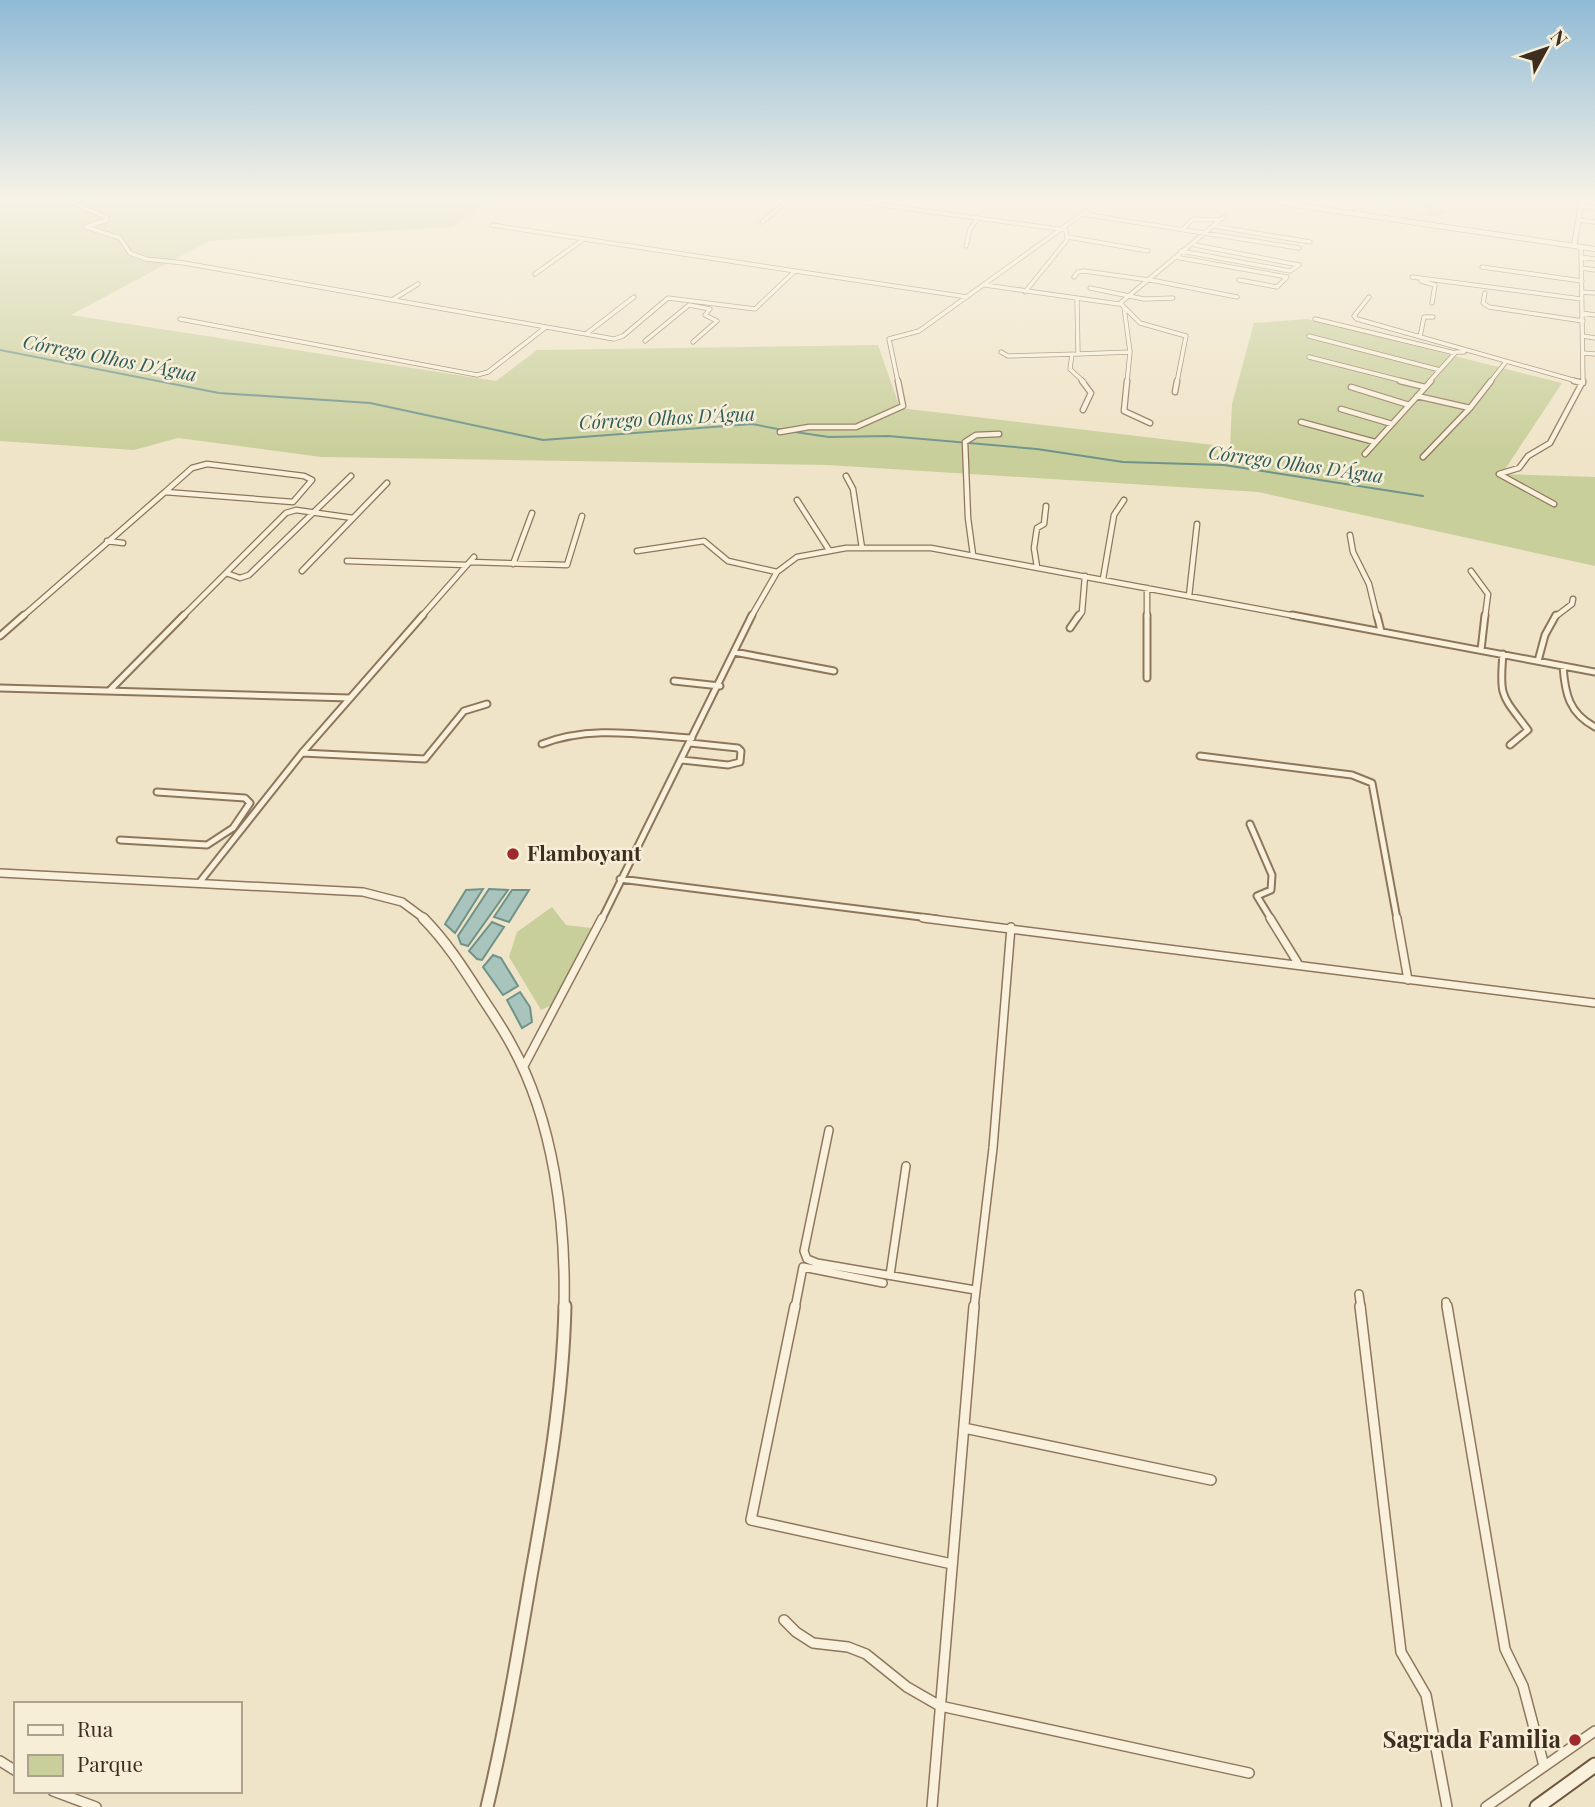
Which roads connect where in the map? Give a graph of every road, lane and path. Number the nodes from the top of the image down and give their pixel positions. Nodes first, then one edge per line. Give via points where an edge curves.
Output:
1 (298, 283) edge
2 (782, 283) edge
3 (877, 283) edge
4 (1032, 283) edge
5 (1143, 283) edge
6 (1165, 283) edge
7 (1260, 283) edge
8 (1280, 283) edge
9 (1430, 283) edge
10 (1467, 283) edge
11 (1582, 283) edge
12 (418, 284) dead end
13 (985, 285) joint
14 (1090, 288) dead end
15 (1025, 292) junction
16 (1581, 292) junction
17 (1485, 293) dead end
18 (1595, 293) edge
19 (1129, 295) junction
20 (634, 297) dead end
21 (967, 297) junction
22 (1237, 297) dead end
23 (1370, 297) dead end
24 (1173, 298) dead end
25 (1077, 299) junction
26 (1581, 299) junction
27 (392, 300) junction
28 (1432, 303) dead end
29 (1122, 305) junction
30 (712, 307) junction
31 (1583, 313) junction
32 (1595, 315) edge
33 (1433, 317) dead end
34 (180, 319) dead end
35 (1315, 319) dead end
36 (1583, 321) junction
37 (547, 327) junction
38 (586, 334) junction
39 (1583, 335) junction
40 (1309, 336) dead end
41 (1420, 337) junction
42 (1595, 338) edge
43 (645, 341) dead end
44 (693, 342) dead end
45 (1001, 352) dead end
46 (1130, 352) junction
47 (1583, 352) junction
48 (1455, 353) junction
49 (1072, 354) junction
50 (1078, 354) junction
51 (1595, 354) edge
52 (1309, 357) dead end
53 (1504, 363) junction
54 (1526, 367) junction
55 (1440, 370) junction
56 (1583, 383) junction
57 (1351, 387) dead end
58 (1425, 387) junction
59 (1175, 392) dead end
60 (1417, 396) junction
61 (1409, 405) junction
62 (1470, 408) junction
63 (1341, 409) dead end
64 (1083, 410) dead end
65 (1301, 422) dead end
66 (1150, 423) dead end
67 (1392, 424) junction
68 (780, 432) dead end
69 (999, 434) dead end
70 (1376, 442) junction
71 (1365, 454) dead end
72 (1423, 457) dead end
73 (351, 476) dead end
74 (846, 476) dead end
75 (387, 483) dead end
76 (164, 492) junction
77 (797, 500) dead end
78 (1124, 500) dead end
79 (1554, 504) dead end
80 (1046, 506) dead end
81 (313, 513) junction
82 (532, 513) dead end
83 (582, 516) dead end
84 (353, 517) junction
85 (1197, 524) dead end
86 (1350, 535) dead end
87 (107, 541) junction
88 (123, 543) dead end
89 (862, 548) junction
90 (829, 550) junction
91 (637, 551) dead end
92 (973, 555) junction
93 (347, 561) dead end
94 (471, 561) junction
95 (513, 564) junction
96 (1037, 567) junction
97 (302, 571) dead end
98 (1471, 571) dead end
99 (777, 572) junction
100 (226, 573) junction
101 (1085, 576) junction
102 (1103, 579) junction
103 (1147, 588) junction
104 (1189, 596) junction
105 (1573, 599) dead end
106 (1070, 628) dead end
107 (1381, 631) junction
108 (0, 636) edge
109 (1481, 650) junction
110 (734, 652) junction
111 (1503, 654) junction
112 (1538, 661) junction
113 (1563, 666) junction
114 (834, 671) dead end
115 (1595, 672) edge
116 (1147, 678) dead end
117 (674, 681) dead end
118 (720, 686) junction
119 (0, 688) edge
120 (111, 690) junction
121 (350, 698) junction
122 (487, 704) dead end
123 (1595, 727) edge
124 (691, 740) junction
125 (542, 744) dead end
126 (1510, 745) dead end
127 (302, 753) junction
128 (1200, 756) dead end
129 (681, 760) junction
130 (157, 792) dead end
131 (237, 821) junction
132 (247, 822) junction
133 (1250, 824) dead end
134 (120, 840) dead end
135 (0, 873) edge
136 (620, 879) junction
137 (199, 883) junction
138 (1011, 927) junction
139 (1299, 965) junction
140 (1408, 980) junction
141 (1595, 1003) edge
142 (524, 1066) junction
143 (829, 1130) dead end
144 (906, 1166) dead end
145 (890, 1275) junction
146 (883, 1283) dead end
147 (975, 1290) junction
148 (1359, 1294) dead end
149 (1446, 1302) dead end
150 (964, 1428) junction
151 (1211, 1480) dead end
152 (952, 1564) junction
153 (783, 1620) dead end
154 (940, 1706) junction
155 (1595, 1731) edge
156 (1595, 1765) edge
157 (1544, 1766) junction
158 (1250, 1773) dead end
159 (58, 1793) edge
160 (489, 1804) edge
161 (96, 1807) edge
162 (932, 1807) edge
163 (1447, 1807) edge
164 (1486, 1807) edge
165 (1537, 1807) edge

1 - 27 street
2 - 30 street via 755,309
3 - 21 street
4 - 15 street
5 - 19 street
6 - 22 street
7 - 8 street
9 - 28 street via 1434,285
10 - 26 street
11 - 16 street
12 - 27 street
13 - 15 street
13 - 21 street
14 - 19 street
15 - 25 street
16 - 18 street
16 - 26 street
17 - 36 street via 1483,303 1489,307
19 - 24 street
19 - 29 street
20 - 38 street
21 - 68 street via 919,331 888,340 903,405 856,427
23 - 41 street via 1355,318
25 - 29 street
25 - 50 street
26 - 31 street
27 - 37 street
29 - 46 street
29 - 59 street via 1140,323 1186,336
30 - 38 street via 667,299 619,338
30 - 43 street via 689,305
30 - 44 street via 705,316 717,321
31 - 32 street
31 - 36 street
33 - 41 street via 1424,317
34 - 37 street via 477,374 488,372
35 - 48 street
36 - 39 street
37 - 38 street
39 - 42 street
39 - 47 street
40 - 55 street
41 - 54 street
45 - 49 street via 1007,356
46 - 50 street
46 - 66 street via 1124,411
47 - 51 street
47 - 56 street
48 - 53 street
48 - 55 street
49 - 50 street
49 - 64 street via 1070,369 1091,393
52 - 58 street
53 - 54 street
53 - 62 street
54 - 56 street
55 - 58 street
56 - 79 street via 1550,443 1528,456 1519,468 1499,474
57 - 61 street
58 - 60 street
60 - 61 street
60 - 62 street
61 - 67 street
62 - 72 street
63 - 67 street
65 - 70 street
67 - 70 street
69 - 92 street via 976,435 965,442
70 - 71 street
73 - 81 street
74 - 89 street via 853,489
75 - 84 street
76 - 76 street via 192,468 205,464 312,480 292,502
76 - 87 street
77 - 90 street
78 - 102 street via 1114,515
80 - 96 street via 1034,548
81 - 84 street
81 - 100 street via 286,513
81 - 100 street via 249,575 240,578
82 - 95 street
83 - 95 street via 567,565
84 - 97 street
85 - 104 street
86 - 107 street
87 - 88 street
87 - 108 street
89 - 90 street
89 - 92 street via 931,548
90 - 99 street via 797,557
91 - 99 street via 704,541 728,561
92 - 96 street
93 - 94 street
94 - 95 street
94 - 121 street
96 - 101 street
98 - 109 street via 1488,594
99 - 110 street
100 - 120 street
101 - 102 street
101 - 106 street via 1082,612
102 - 103 street
103 - 104 street
103 - 116 street
104 - 107 street
105 - 112 street via 1555,616
107 - 109 street
109 - 111 street
110 - 114 street
110 - 118 street
111 - 112 street
111 - 126 street via 1502,695 1528,730
112 - 113 street
113 - 115 street
113 - 123 street via 1571,709
117 - 118 street
118 - 124 street
119 - 120 street
120 - 121 street
121 - 127 street
122 - 127 street via 464,711 425,759
124 - 125 street via 662,734 583,732
124 - 129 street
124 - 129 street via 734,746 741,751 740,761 728,765
127 - 132 street
128 - 140 street via 1352,775 1371,783
129 - 136 street
130 - 131 street via 245,798 249,807
131 - 132 street
131 - 134 street via 223,838 207,845
132 - 137 street
133 - 139 street via 1272,875 1271,890 1257,895
135 - 137 street
136 - 138 street
136 - 142 street
137 - 142 street via 360,893 408,905 435,931 478,988
138 - 139 street
138 - 147 street via 993,1148
139 - 140 street
140 - 141 street
142 - 160 street via 557,1180 566,1280 565,1350 556,1436
143 - 145 street via 805,1255 817,1263
144 - 145 street
145 - 147 street
146 - 152 street via 803,1267 751,1520
147 - 150 street
148 - 163 street via 1401,1652 1426,1695
149 - 157 street via 1505,1648 1522,1686
150 - 151 street
150 - 152 street
152 - 154 street
153 - 154 street via 809,1643 846,1647 878,1660 905,1685
154 - 158 street
154 - 162 street
155 - 157 street
156 - 165 main road
157 - 164 street
159 - 161 street

